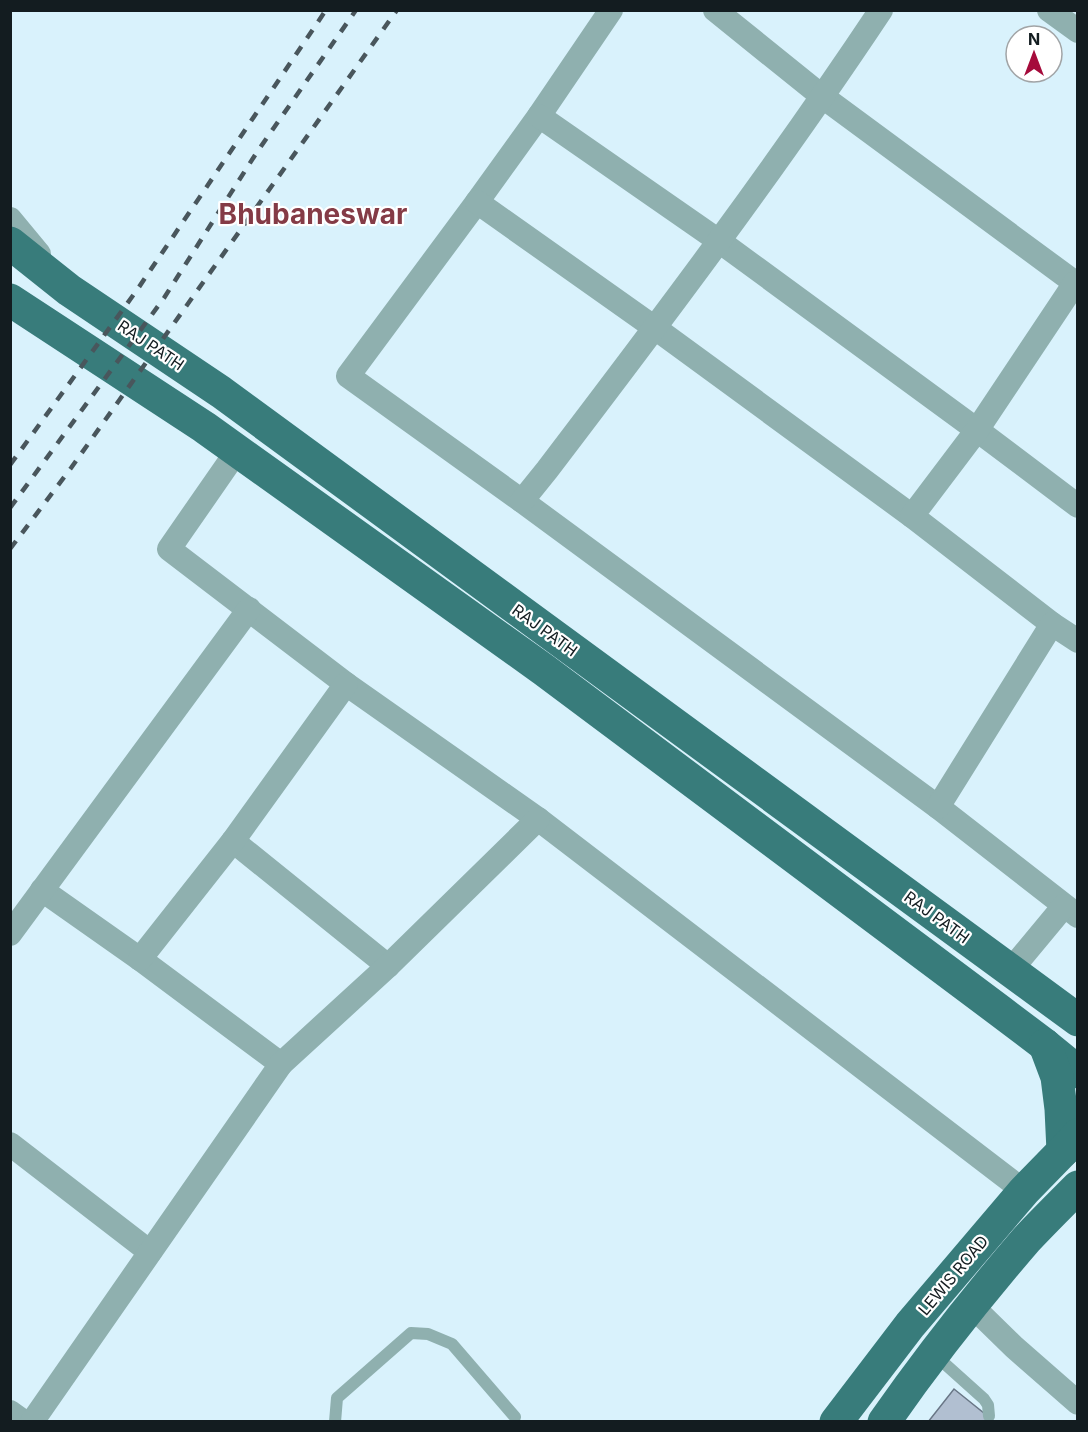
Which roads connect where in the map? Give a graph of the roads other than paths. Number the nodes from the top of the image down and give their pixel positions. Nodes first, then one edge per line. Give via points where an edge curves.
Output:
1 (610, 10) edge
2 (715, 10) edge
3 (881, 10) edge
4 (1049, 10) edge
5 (1077, 31) edge
6 (823, 97) junction
7 (539, 116) junction
8 (477, 202) junction
9 (10, 219) edge
10 (720, 241) junction
11 (10, 243) edge
12 (1076, 284) edge
13 (69, 290) junction
14 (10, 300) edge
15 (655, 328) junction
16 (977, 429) junction
17 (237, 451) junction
18 (522, 501) junction
19 (1077, 506) edge
20 (912, 516) junction
21 (249, 609) junction
22 (1052, 624) junction
23 (1077, 640) edge
24 (346, 684) junction
25 (939, 807) junction
26 (538, 819) junction
27 (233, 841) junction
28 (42, 890) junction
29 (1071, 911) edge
30 (10, 934) edge
31 (140, 959) junction
32 (388, 966) junction
33 (1010, 971) junction
34 (1076, 1018) edge
35 (1045, 1045) junction
36 (281, 1064) junction
37 (1077, 1072) edge
38 (1070, 1143) edge
39 (10, 1144) edge
40 (1077, 1187) edge
41 (1024, 1191) junction
42 (150, 1252) junction
43 (972, 1306) junction
44 (934, 1354) junction
45 (1077, 1403) edge
46 (10, 1412) edge
47 (989, 1416) dead end
48 (515, 1417) dead end
49 (24, 1422) edge
50 (32, 1422) edge
51 (334, 1422) edge
52 (836, 1422) edge
53 (884, 1422) edge

1 - 7 street
2 - 6 street
3 - 6 street
4 - 5 street
6 - 10 street
6 - 12 street
7 - 8 street
7 - 10 street
8 - 15 street
8 - 18 street via 348,376
9 - 13 street
10 - 15 street
10 - 16 street
11 - 13 main road, RAJ PATH
12 - 16 street
13 - 33 main road, RAJ PATH via 221,392
14 - 17 main road, RAJ PATH
15 - 18 street
15 - 20 street
16 - 19 street
16 - 20 street
17 - 21 street via 169,549
17 - 35 main road, RAJ PATH via 544,670
18 - 25 street
20 - 22 street
21 - 24 street
21 - 28 street
22 - 23 street
22 - 25 street
24 - 26 street
24 - 27 street
25 - 29 street
26 - 32 street
26 - 41 street
27 - 31 street
27 - 32 street
28 - 30 street
28 - 31 street
29 - 33 street
31 - 36 street
32 - 36 street
33 - 34 main road, RAJ PATH
35 - 37 main road, RAJ PATH
35 - 38 main road via 1057,1077
36 - 42 street
38 - 41 main road, LEWIS ROAD
39 - 42 street
40 - 43 main road, LEWIS ROAD
41 - 52 main road, LEWIS ROAD via 910,1325
42 - 50 street
43 - 44 main road, LEWIS ROAD
43 - 45 street
44 - 47 lane via 984,1399
44 - 53 main road, LEWIS ROAD
46 - 49 street
48 - 51 lane via 452,1344 428,1334 411,1333 337,1398

